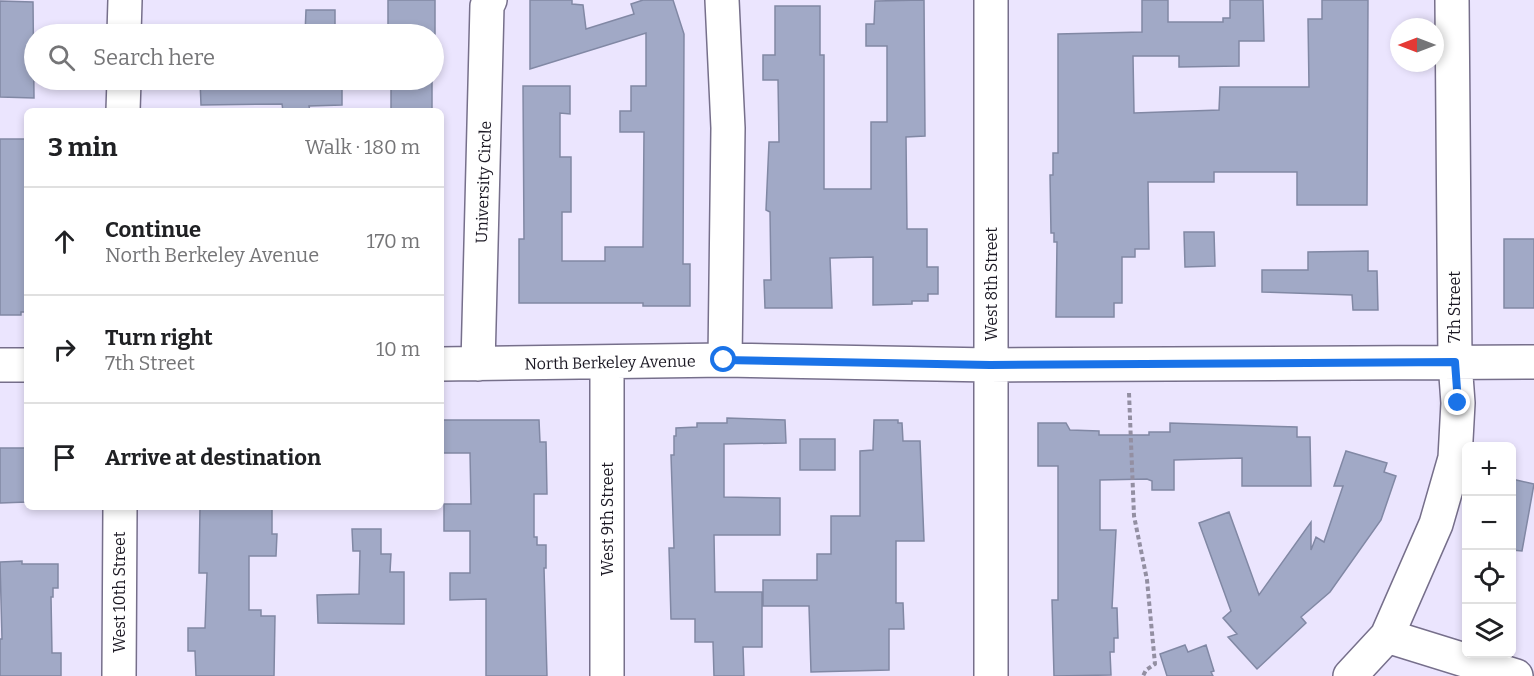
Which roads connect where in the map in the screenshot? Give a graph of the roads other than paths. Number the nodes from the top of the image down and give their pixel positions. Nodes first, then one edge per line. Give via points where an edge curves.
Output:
1 (125, 0) edge
2 (490, 0) edge
3 (722, 0) edge
4 (991, 0) edge
5 (1452, 0) edge
6 (124, 24) edge
7 (124, 90) edge
8 (123, 108) edge
9 (724, 360) junction
10 (1455, 362) junction
11 (1534, 362) edge
12 (607, 363) junction
13 (444, 364) edge
14 (478, 364) junction
15 (0, 365) edge
16 (24, 365) edge
17 (990, 365) junction
18 (120, 510) edge
19 (1387, 636) junction
20 (119, 676) edge
21 (607, 676) edge
22 (991, 676) edge
23 (1350, 676) edge
24 (1516, 676) edge

1 - 6 street
2 - 14 street, University Circle
3 - 9 street via 728,128
4 - 17 street, West 8th Street
5 - 10 street, 7th Street
7 - 8 street
9 - 12 street, North Berkeley Avenue
9 - 17 street, North Berkeley Avenue
10 - 11 street, North Berkeley Avenue
10 - 17 street, North Berkeley Avenue
10 - 19 street, 7th Street via 1455,458 1436,524
12 - 14 street, North Berkeley Avenue
12 - 21 street, West 9th Street
13 - 14 street, North Berkeley Avenue
15 - 16 street
17 - 22 street, West 8th Street
18 - 20 street, West 10th Street
19 - 23 street, 7th Street
19 - 24 street

